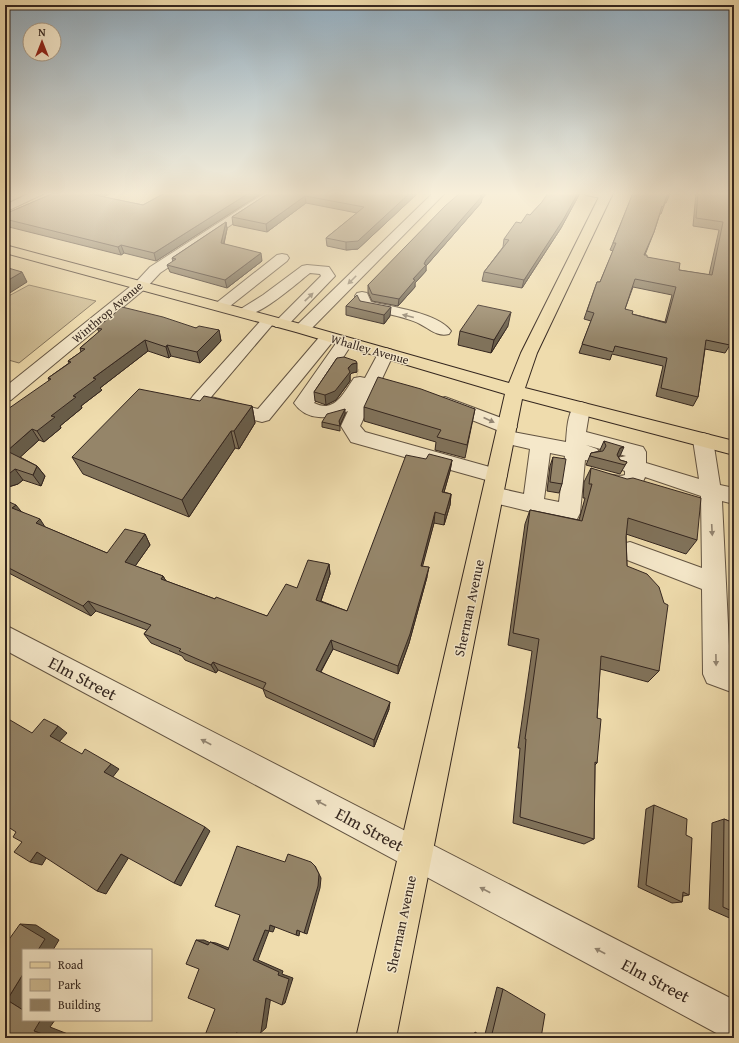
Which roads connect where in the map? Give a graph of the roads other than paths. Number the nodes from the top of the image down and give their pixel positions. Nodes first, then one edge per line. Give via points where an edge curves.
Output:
1 (198, 242) edge
2 (390, 242) edge
3 (579, 242) edge
4 (5, 249) edge
5 (282, 258) dead end
6 (141, 285) junction
7 (362, 296) dead end
8 (220, 307) junction
9 (244, 313) junction
10 (275, 322) junction
11 (302, 329) junction
12 (443, 331) dead end
13 (328, 337) junction
14 (345, 342) junction
15 (382, 352) junction
16 (358, 389) junction
17 (516, 391) junction
18 (5, 396) edge
19 (426, 397) edge
20 (581, 408) junction
21 (507, 432) junction
22 (703, 440) junction
23 (541, 443) junction
24 (581, 446) junction
25 (734, 448) edge
26 (630, 465) junction
27 (573, 470) junction
28 (495, 486) junction
29 (711, 491) junction
30 (734, 496) edge
31 (533, 505) junction
32 (630, 550) dead end
33 (715, 583) junction
34 (5, 637) edge
35 (734, 680) edge
36 (417, 853) junction
37 (734, 1021) edge
38 (376, 1038) edge

1 - 6 street, Winthrop Avenue via 155,270
2 -> 11 street
3 - 17 main road, Sherman Avenue via 529,353
4 - 6 main road, Whalley Avenue
5 - 8 street
6 - 8 main road, Whalley Avenue
6 - 18 street, Winthrop Avenue
12 -> 7 street via 425,320 365,306
8 - 9 main road, Whalley Avenue
9 - 10 main road, Whalley Avenue
10 -> 9 street via 327,278 324,270 307,269
10 - 11 main road, Whalley Avenue
10 - 13 street via 199,400 262,416
11 - 13 main road, Whalley Avenue
13 - 14 main road, Whalley Avenue
14 - 15 main road, Whalley Avenue
14 - 16 street via 320,383 303,403 315,412 322,413 337,409
15 - 16 street
15 - 17 main road, Whalley Avenue
16 - 28 street via 350,426 358,437
17 - 20 main road, Whalley Avenue
17 - 21 main road, Sherman Avenue
19 -> 21 street
20 - 22 main road, Whalley Avenue
20 - 24 street via 576,428
21 - 23 street
21 - 28 main road, Sherman Avenue
22 - 25 main road, Whalley Avenue
22 - 29 street
23 - 24 street
23 - 31 street
24 - 26 street via 636,452
24 - 27 street
26 - 27 street via 635,479 620,484
26 - 29 street
27 - 31 street via 569,513
28 - 31 street
28 - 36 main road, Sherman Avenue
29 - 30 street
29 -> 33 street
32 - 33 street
33 -> 35 street via 717,674
36 -> 34 street, Elm Street
37 -> 36 street, Elm Street
36 - 38 main road, Sherman Avenue

